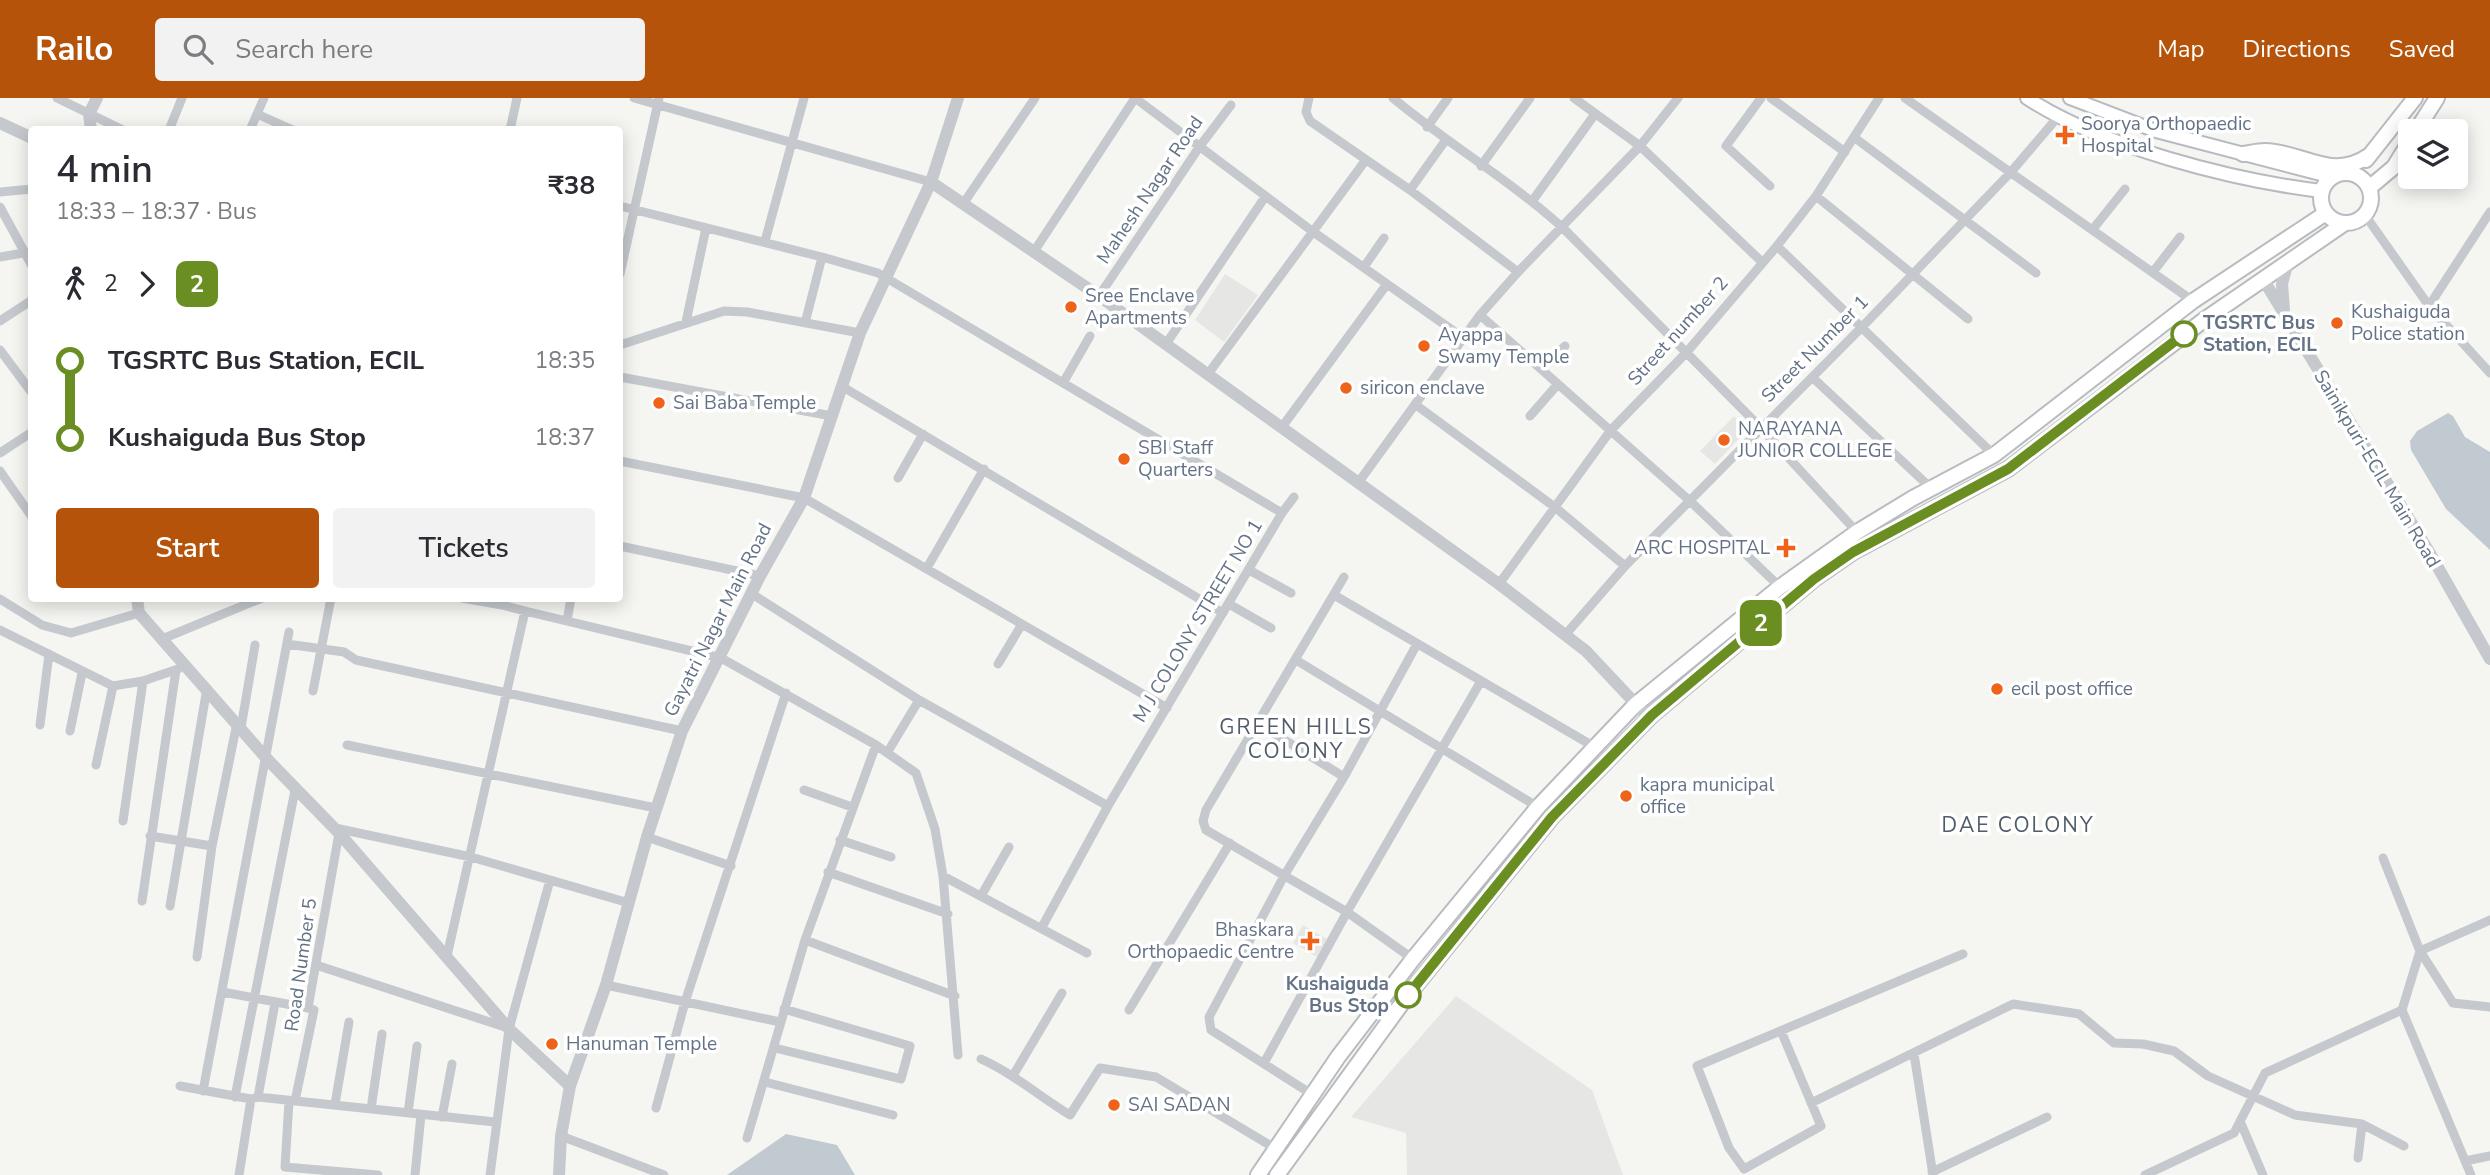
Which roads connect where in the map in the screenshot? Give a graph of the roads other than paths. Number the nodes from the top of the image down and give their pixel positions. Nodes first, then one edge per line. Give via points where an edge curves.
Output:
1 (57, 98) edge
2 (97, 98) edge
3 (182, 98) edge
4 (264, 98) edge
5 (517, 98) edge
6 (634, 98) edge
7 (804, 98) edge
8 (958, 98) edge
9 (1035, 98) edge
10 (1135, 98) edge
11 (1309, 98) edge
12 (1393, 98) edge
13 (1448, 98) edge
14 (1530, 98) edge
15 (1678, 98) edge
16 (1761, 98) edge
17 (1771, 98) edge
18 (1878, 98) edge
19 (1905, 98) edge
20 (2027, 98) edge
21 (2070, 98) edge
22 (2415, 98) edge
23 (2437, 98) edge
24 (1576, 99) edge
25 (659, 101) edge
26 (1231, 105) dead end
27 (89, 114) junction
28 (257, 114) junction
29 (1595, 114) junction
30 (2057, 118) junction
31 (2424, 119) edge
32 (0, 123) edge
33 (90, 126) edge
34 (114, 126) edge
35 (171, 126) edge
36 (252, 126) edge
37 (284, 126) edge
38 (511, 126) edge
39 (1427, 127) junction
40 (28, 136) edge
41 (1855, 138) junction
42 (1445, 141) junction
43 (794, 142) junction
44 (1200, 146) junction
45 (1640, 146) junction
46 (1845, 152) junction
47 (2244, 154) junction
48 (2370, 155) junction
49 (2398, 160) edge
50 (1365, 161) junction
51 (1480, 166) junction
52 (2011, 172) junction
53 (2354, 174) junction
54 (2332, 177) junction
55 (931, 182) junction
56 (1770, 186) dead end
57 (2369, 188) junction
58 (28, 189) edge
59 (2125, 189) dead end
60 (1410, 190) junction
61 (2321, 191) junction
62 (0, 192) edge
63 (1816, 196) junction
64 (1265, 197) junction
65 (1533, 200) junction
66 (963, 204) junction
67 (0, 207) edge
68 (623, 207) edge
69 (635, 210) junction
70 (2490, 212) edge
71 (2326, 213) junction
72 (2364, 215) junction
73 (1963, 219) junction
74 (2345, 223) junction
75 (706, 228) junction
76 (1563, 228) junction
77 (2093, 229) junction
78 (1312, 232) junction
79 (2180, 237) dead end
80 (1384, 238) dead end
81 (765, 242) junction
82 (1777, 246) junction
83 (23, 253) junction
84 (1033, 253) junction
85 (0, 257) edge
86 (822, 257) junction
87 (28, 260) edge
88 (623, 261) edge
89 (1762, 262) junction
90 (2288, 262) junction
91 (1364, 267) junction
92 (1518, 272) junction
93 (2153, 272) junction
94 (2036, 273) dead end
95 (1913, 274) junction
96 (887, 278) junction
97 (2263, 279) junction
98 (1387, 284) junction
99 (1099, 296) junction
100 (2193, 300) junction
101 (28, 303) edge
102 (2429, 306) junction
103 (1480, 315) junction
104 (2285, 316) junction
105 (1968, 320) dead end
106 (0, 321) edge
107 (686, 322) junction
108 (805, 323) junction
109 (1862, 327) junction
110 (860, 333) junction
111 (1090, 336) dead end
112 (1462, 337) junction
113 (623, 344) edge
114 (1166, 344) junction
115 (1565, 346) dead end
116 (0, 350) edge
117 (1686, 353) junction
118 (1541, 368) junction
119 (2490, 373) edge
120 (1208, 374) junction
121 (1812, 377) junction
122 (623, 378) edge
123 (1063, 383) junction
124 (1558, 384) junction
125 (843, 387) junction
126 (28, 388) edge
127 (1416, 405) junction
128 (832, 416) junction
129 (1530, 416) dead end
130 (1282, 427) junction
131 (1761, 428) junction
132 (1611, 430) junction
133 (923, 434) junction
134 (28, 435) edge
135 (0, 453) edge
136 (1994, 455) junction
137 (623, 462) edge
138 (984, 469) junction
139 (0, 471) edge
140 (898, 478) dead end
141 (1358, 483) junction
142 (1932, 489) junction
143 (1294, 497) dead end
144 (804, 498) junction
145 (1690, 500) junction
146 (1556, 508) junction
147 (28, 511) edge
148 (1282, 513) junction
149 (1857, 532) junction
150 (623, 547) edge
151 (1625, 566) junction
152 (927, 568) junction
153 (1248, 570) junction
154 (760, 576) junction
155 (1344, 577) dead end
156 (1499, 584) junction
157 (1780, 587) junction
158 (1292, 593) dead end
159 (752, 594) junction
160 (1334, 595) junction
161 (0, 598) edge
162 (138, 602) edge
163 (252, 602) edge
164 (330, 602) edge
165 (503, 602) edge
166 (570, 602) edge
167 (1226, 608) junction
168 (525, 611) junction
169 (139, 613) junction
170 (568, 621) junction
171 (1022, 624) junction
172 (1271, 628) dead end
173 (0, 630) edge
174 (289, 632) dead end
175 (1566, 634) junction
176 (162, 639) junction
177 (287, 644) junction
178 (1418, 644) junction
179 (255, 645) dead end
180 (321, 649) junction
181 (49, 654) junction
182 (721, 658) junction
183 (2490, 659) edge
184 (1296, 660) junction
185 (998, 664) dead end
186 (181, 668) junction
187 (82, 673) junction
188 (143, 681) junction
189 (1481, 681) junction
190 (113, 686) junction
191 (206, 688) junction
192 (313, 691) dead end
193 (508, 691) junction
194 (786, 693) junction
195 (919, 700) junction
196 (1635, 705) junction
197 (1167, 708) junction
198 (1381, 713) junction
199 (1649, 718) junction
200 (1259, 724) junction
201 (40, 725) dead end
202 (239, 725) junction
203 (70, 731) dead end
204 (681, 731) junction
205 (347, 745) dead end
206 (876, 745) junction
207 (1593, 746) junction
208 (1444, 748) junction
209 (887, 753) junction
210 (268, 760) junction
211 (96, 765) dead end
212 (489, 774) junction
213 (1344, 777) junction
214 (295, 790) junction
215 (804, 790) dead end
216 (1108, 806) junction
217 (852, 807) junction
218 (1538, 807) junction
219 (656, 808) junction
220 (123, 821) dead end
221 (336, 830) junction
222 (150, 836) junction
223 (647, 836) junction
224 (840, 840) junction
225 (179, 841) junction
226 (1230, 843) junction
227 (212, 846) junction
228 (1010, 848) dead end
229 (471, 857) junction
230 (891, 857) dead end
231 (2382, 858) dead end
232 (732, 866) junction
233 (828, 872) junction
234 (943, 876) junction
235 (1284, 876) junction
236 (551, 880) junction
237 (981, 896) junction
238 (142, 901) dead end
239 (629, 903) junction
240 (170, 906) dead end
241 (1347, 912) junction
242 (948, 914) junction
243 (2490, 920) edge
244 (1042, 928) junction
245 (806, 940) junction
246 (2420, 951) junction
247 (1087, 953) dead end
248 (1963, 954) dead end
249 (447, 956) junction
250 (197, 957) dead end
251 (1413, 959) junction
252 (316, 965) junction
253 (606, 985) junction
254 (223, 992) junction
255 (1062, 993) dead end
256 (955, 996) junction
257 (255, 999) junction
258 (685, 1002) junction
259 (275, 1003) junction
260 (2490, 1007) edge
261 (308, 1008) junction
262 (784, 1009) junction
263 (1129, 1010) dead end
264 (2402, 1010) junction
265 (349, 1022) dead end
266 (780, 1022) junction
267 (509, 1029) junction
268 (1781, 1031) junction
269 (382, 1034) dead end
270 (417, 1046) dead end
271 (775, 1048) junction
272 (1914, 1054) junction
273 (958, 1055) dead end
274 (981, 1059) dead end
275 (1264, 1063) junction
276 (452, 1064) dead end
277 (1014, 1074) junction
278 (765, 1082) junction
279 (180, 1086) dead end
280 (570, 1086) junction
281 (203, 1091) junction
282 (1313, 1095) junction
283 (235, 1097) junction
284 (2253, 1097) junction
285 (254, 1098) junction
286 (292, 1101) junction
287 (1811, 1103) junction
288 (335, 1104) junction
289 (656, 1108) dead end
290 (371, 1109) junction
291 (408, 1113) junction
292 (421, 1115) junction
293 (893, 1115) dead end
294 (442, 1117) junction
295 (2047, 1117) dead end
296 (2240, 1121) junction
297 (495, 1122) junction
298 (2362, 1124) junction
299 (561, 1136) junction
300 (747, 1138) dead end
301 (2404, 1146) dead end
302 (1276, 1149) junction
303 (2490, 1156) edge
304 (2358, 1158) dead end
305 (2465, 1161) junction
306 (284, 1171) edge
307 (1933, 1173) edge
308 (239, 1175) edge
309 (378, 1175) edge
310 (415, 1175) edge
311 (490, 1175) edge
312 (559, 1175) edge
313 (664, 1175) edge
314 (1258, 1175) edge
315 (1276, 1175) edge
316 (2145, 1175) edge
317 (2263, 1175) edge
318 (2471, 1175) edge

1 - 27 street
2 - 27 street
3 - 35 street
4 - 28 street
5 - 38 street
6 - 25 street
7 - 43 street
8 - 55 street, Gayatri Nagar Main Road
9 - 66 street
10 - 44 street
10 - 84 street
11 - 50 street via 1306,112 1310,121
12 - 39 street
13 - 39 street
14 - 51 street
15 - 45 street
16 - 56 street via 1726,146
17 - 46 street
18 - 41 street, Street number 2
19 - 52 street
20 - 30 main road
21 - 47 main road via 2156,131
22 - 48 main road
23 - 31 main road
24 - 29 street
25 - 43 street
25 - 69 street
26 - 44 street, Mahesh Nagar Road
27 - 33 street
27 - 34 street
28 - 36 street
28 - 37 street
29 - 45 street
29 - 65 street
30 - 52 street, Street Number 1
30 - 61 main road via 2170,158 2275,185
32 - 40 street
39 - 42 street
41 - 46 street, Street number 2
41 - 73 street
42 - 51 street
42 - 60 street
43 - 55 street
43 - 81 street
44 - 64 street
44 - 99 street, Mahesh Nagar Road
45 - 76 street
45 - 89 street
46 - 63 street, Street number 2
47 - 48 main road via 2266,151 2340,167 2360,163
47 - 54 main road
48 - 53 main road
49 - 57 main road
50 - 60 street
50 - 78 street
51 - 65 street
52 - 73 street, Street Number 1
52 - 77 street
53 - 54 main road
53 - 57 main road
54 - 61 main road
55 - 66 street
55 - 96 street, Gayatri Nagar Main Road
57 - 72 main road via 2371,202
58 - 62 street
59 - 77 street
60 - 92 street
61 - 71 main road
63 - 82 street, Street number 2
63 - 95 street
64 - 78 street
64 - 114 street
65 - 76 street
66 - 84 street
67 - 83 street
68 - 69 street, M J COLONY STREET NO 1
69 - 75 street, M J COLONY STREET NO 1
69 - 88 street
70 - 102 street
71 - 74 main road
71 - 100 main road
72 - 74 main road
72 - 102 street
73 - 94 street
73 - 95 street, Street Number 1
74 - 90 main road
75 - 81 street, M J COLONY STREET NO 1
75 - 107 street
76 - 92 street
76 - 117 street
77 - 93 street
78 - 91 street
78 - 120 street
79 - 93 street
80 - 91 street
81 - 86 street, M J COLONY STREET NO 1
82 - 89 street, Street number 2
82 - 109 street
83 - 85 street
83 - 87 street
84 - 99 street
86 - 96 street, M J COLONY STREET NO 1
86 - 108 street
89 - 117 street, Street number 2
90 - 97 main road
90 - 104 street via 2282,284
91 - 98 street
92 - 103 street
93 - 100 street
95 - 105 street
95 - 109 street, Street Number 1
96 - 110 street, Gayatri Nagar Main Road
96 - 123 street, M J COLONY STREET NO 1
97 - 104 street, Sainikpuri-ECIL Main Road
97 - 199 main road via 2008,469 1853,552 1814,579
98 - 112 street
98 - 130 street
99 - 114 street
100 - 136 main road
101 - 106 street
102 - 119 street
103 - 112 street
103 - 118 street
104 - 183 street, Sainikpuri-ECIL Main Road
107 - 108 street via 735,311
107 - 113 street
108 - 110 street
109 - 121 street, Street Number 1
109 - 136 street
110 - 125 street, Gayatri Nagar Main Road
111 - 123 street
112 - 127 street
114 - 120 street
115 - 118 street
116 - 126 street
117 - 131 street
117 - 132 street, Street number 2
118 - 124 street
120 - 130 street
121 - 131 street, Street Number 1
121 - 142 street
122 - 128 street
123 - 148 street, M J COLONY STREET NO 1
124 - 129 street
124 - 132 street
125 - 128 street, Gayatri Nagar Main Road
125 - 133 street
127 - 141 street
127 - 146 street
128 - 144 street, Gayatri Nagar Main Road
130 - 141 street
131 - 145 street, Street Number 1
131 - 149 street
132 - 145 street
132 - 146 street, Street number 2
133 - 138 street
133 - 140 street
134 - 135 street
136 - 142 main road
137 - 144 street
138 - 152 street
138 - 167 street
139 - 147 street
141 - 156 street
142 - 149 main road
143 - 148 street
144 - 152 street
144 - 154 street, Gayatri Nagar Main Road
145 - 151 street, Street Number 1
145 - 157 street
146 - 151 street
146 - 156 street, Street number 2
148 - 153 street, M J COLONY STREET NO 1
149 - 157 main road
150 - 154 street
151 - 175 street, Street Number 1
152 - 171 street
153 - 158 street
153 - 167 street, M J COLONY STREET NO 1
154 - 159 street, Gayatri Nagar Main Road
155 - 160 street
156 - 175 street
157 - 196 main road
159 - 182 street, Gayatri Nagar Main Road
159 - 195 street
160 - 178 street
160 - 184 street
161 - 169 street via 42,625 71,633
162 - 169 street
163 - 176 street
164 - 180 street
165 - 168 street
166 - 170 street
167 - 172 street
167 - 197 street, M J COLONY STREET NO 1
168 - 170 street
168 - 193 street
169 - 176 street
170 - 182 street
171 - 185 street
171 - 197 street
173 - 181 street
174 - 177 street
175 - 196 street via 1608,672
176 - 186 street
177 - 180 street
177 - 210 street
178 - 189 street
178 - 198 street
179 - 202 street
180 - 192 street
180 - 193 street
181 - 187 street
181 - 201 street
182 - 194 street
182 - 204 street, Gayatri Nagar Main Road
184 - 198 street
184 - 200 street
186 - 188 street
186 - 191 street
186 - 222 street
187 - 190 street
187 - 203 street
188 - 190 street
188 - 220 street
189 - 207 street
189 - 208 street
190 - 211 street
191 - 202 street
191 - 225 street
193 - 204 street
193 - 212 street
194 - 206 street
194 - 232 street
195 - 209 street
195 - 216 street
196 - 199 street
196 - 207 main road
197 - 216 street, M J COLONY STREET NO 1
198 - 208 street
198 - 213 street
199 - 315 main road via 1552,817 1408,995
200 - 213 street
200 - 226 street via 1203,817 1206,830
202 - 210 street
202 - 227 street
204 - 219 street, Gayatri Nagar Main Road
205 - 212 street
206 - 209 street
206 - 217 street
207 - 218 main road
208 - 218 street
208 - 241 street
209 - 234 street via 916,772 935,829
210 - 214 street
210 - 254 street
212 - 219 street
212 - 229 street
213 - 235 street
214 - 221 street
214 - 257 street
215 - 217 street
216 - 244 street, M J COLONY STREET NO 1
217 - 224 street
218 - 251 main road
219 - 223 street, Gayatri Nagar Main Road
221 - 229 street
221 - 249 street
221 - 252 street, Road Number 5
222 - 225 street
222 - 238 street
223 - 232 street
223 - 239 street, Gayatri Nagar Main Road
224 - 230 street
224 - 233 street
225 - 227 street
225 - 240 street
226 - 235 street
226 - 263 street
227 - 250 street
228 - 237 street
229 - 236 street
229 - 249 street
231 - 246 street
232 - 258 street
233 - 242 street
233 - 245 street
234 - 237 street
234 - 242 street
235 - 241 street
235 - 275 street via 1209,1017 1211,1030
236 - 239 street
236 - 267 street
237 - 244 street
239 - 253 street, Gayatri Nagar Main Road
241 - 251 street
241 - 275 street
242 - 256 street
243 - 246 street
244 - 247 street
245 - 256 street
245 - 262 street
246 - 260 street via 2453,1003
246 - 264 street
248 - 268 street
249 - 267 street
251 - 282 main road
252 - 261 street, Road Number 5
252 - 267 street
253 - 258 street
253 - 280 street, Gayatri Nagar Main Road
254 - 257 street
254 - 281 street
255 - 277 street
256 - 273 street
257 - 259 street
257 - 283 street
258 - 266 street
258 - 289 street
259 - 261 street
259 - 285 street
261 - 286 street, Road Number 5 via 314,1010
262 - 266 street
262 - 271 street via 910,1046 901,1079
264 - 284 street via 2265,1073
264 - 305 street
265 - 288 street
266 - 271 street
267 - 280 street
267 - 297 street
268 - 287 street
268 - 287 street via 1697,1066 1730,1148 1744,1169 1821,1126
269 - 290 street
270 - 291 street
271 - 278 street
272 - 284 street via 2013,1004 2079,1014 2114,1043 2174,1051 2208,1076
272 - 287 street
272 - 307 street
274 - 277 street
275 - 282 street
276 - 294 street
277 - 302 street via 1025,1087 1070,1115 1100,1068 1156,1077
278 - 293 street
278 - 300 street
279 - 281 street
280 - 299 street, Gayatri Nagar Main Road
281 - 283 street
282 - 302 main road
283 - 285 street
284 - 296 street
284 - 298 street via 2295,1115
285 - 286 street
285 - 308 street
286 - 288 street
286 - 306 street
288 - 290 street
290 - 291 street
291 - 292 street
292 - 294 street
292 - 310 street
294 - 297 street
295 - 307 street
296 - 316 street via 2234,1133
296 - 317 street
297 - 311 street
298 - 301 street
298 - 304 street
299 - 312 street, Gayatri Nagar Main Road
299 - 313 street
302 - 314 main road
303 - 305 street
305 - 318 street
306 - 309 street

